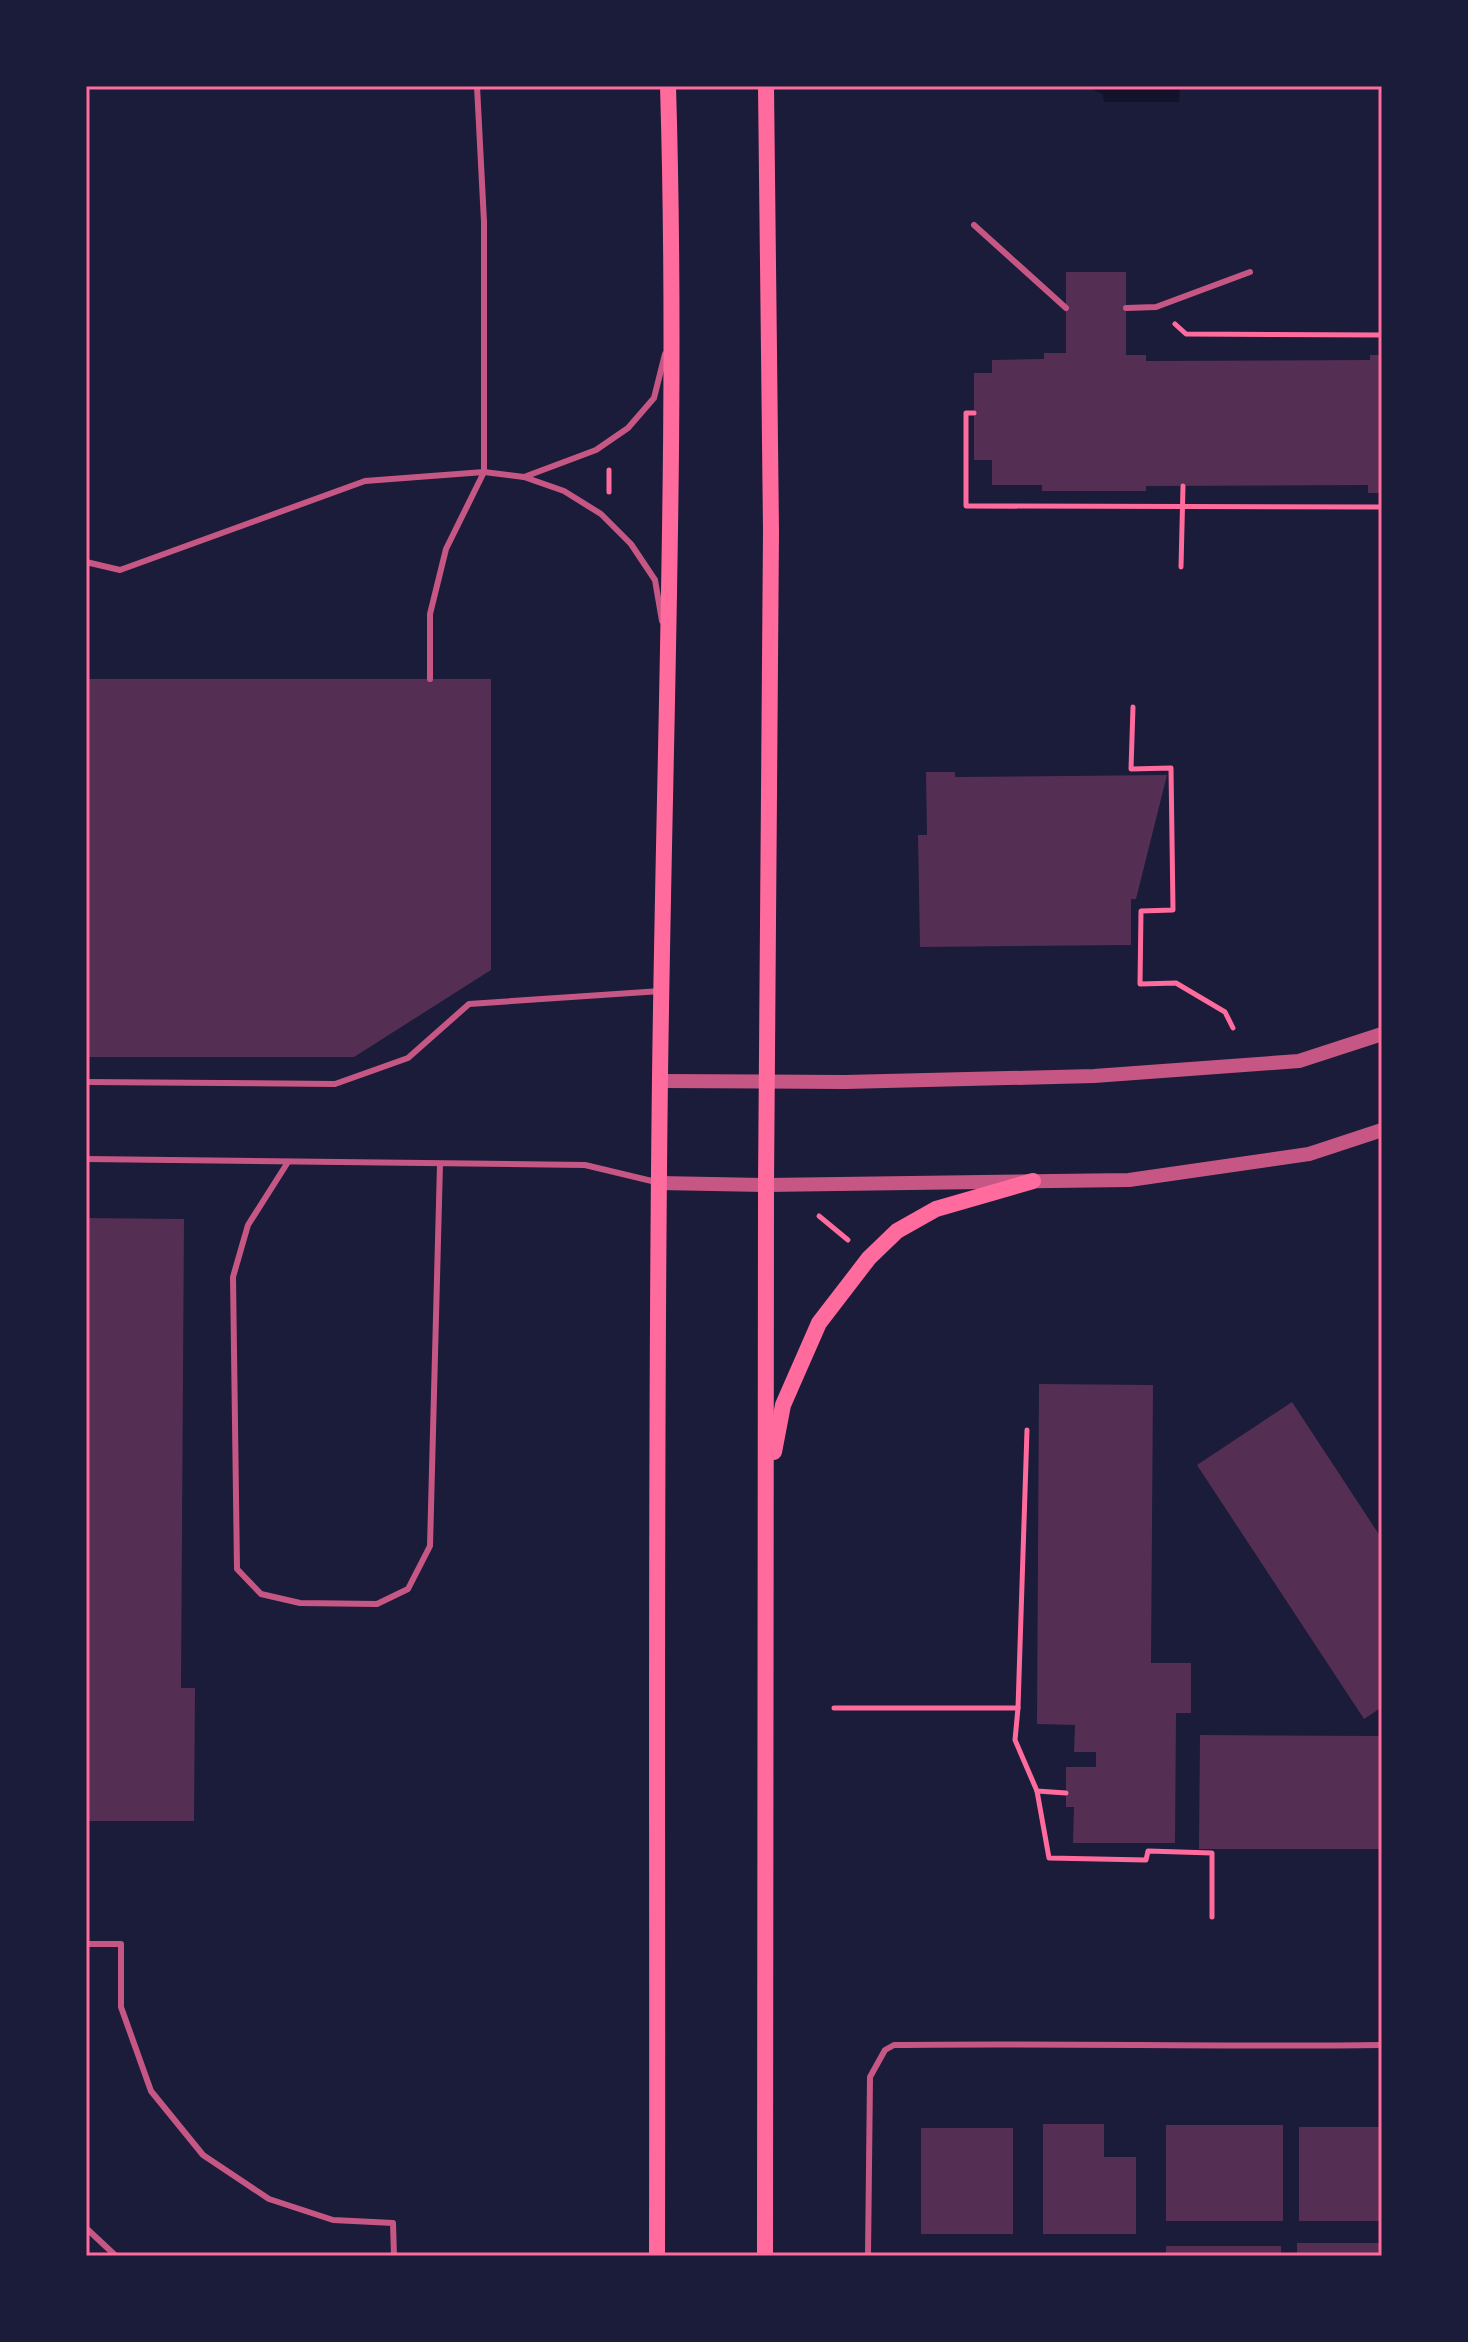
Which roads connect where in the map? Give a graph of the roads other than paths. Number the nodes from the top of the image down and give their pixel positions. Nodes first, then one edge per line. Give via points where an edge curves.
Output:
1 (477, 86) edge
2 (668, 86) edge
3 (766, 86) edge
4 (974, 225) dead end
5 (1250, 272) dead end
6 (1066, 308) dead end
7 (1126, 308) dead end
8 (671, 322) junction
9 (484, 472) junction
10 (524, 477) junction
11 (86, 562) edge
12 (667, 655) junction
13 (430, 679) dead end
14 (661, 991) junction
15 (1382, 1034) edge
16 (767, 1080) junction
17 (660, 1081) junction
18 (86, 1082) edge
19 (1382, 1130) edge
20 (86, 1159) edge
21 (288, 1162) junction
22 (440, 1164) junction
23 (1033, 1181) junction
24 (659, 1183) junction
25 (766, 1185) junction
26 (767, 1493) junction
27 (86, 1944) edge
28 (1382, 2045) edge
29 (86, 2228) edge
30 (116, 2256) edge
31 (394, 2256) edge
32 (657, 2256) edge
33 (765, 2256) edge
34 (868, 2256) edge

1 - 9 lane via 484,222
2 - 8 main road
3 - 16 main road via 771,531
4 - 6 lane
5 - 7 lane via 1156,307
8 - 10 lane via 654,398 628,428 596,450
8 - 12 main road
9 - 10 lane
9 - 11 lane via 365,481 120,570
9 - 13 lane via 446,549 430,614
10 - 12 lane via 564,491 601,514 631,544 655,580
12 - 14 main road
14 - 17 main road
14 - 18 lane via 469,1004 408,1058 335,1084
15 - 16 street via 1299,1061 1094,1076
16 - 17 street
16 - 25 main road
17 - 24 main road
19 - 23 street via 1309,1154 1129,1180
20 - 21 lane
21 - 22 lane
21 - 22 lane via 248,1225 233,1277 237,1569 261,1594 300,1603 377,1604 408,1589 430,1546
22 - 24 lane via 585,1165
23 - 25 street
23 - 26 main road via 936,1209 897,1231 869,1258 819,1323 783,1405
24 - 25 street
24 - 32 main road
25 - 26 main road
26 - 33 main road
27 - 31 lane via 121,1944 121,2007 151,2091 203,2155 269,2199 333,2220 393,2223
28 - 34 lane via 894,2045 885,2050 870,2077
29 - 30 lane

